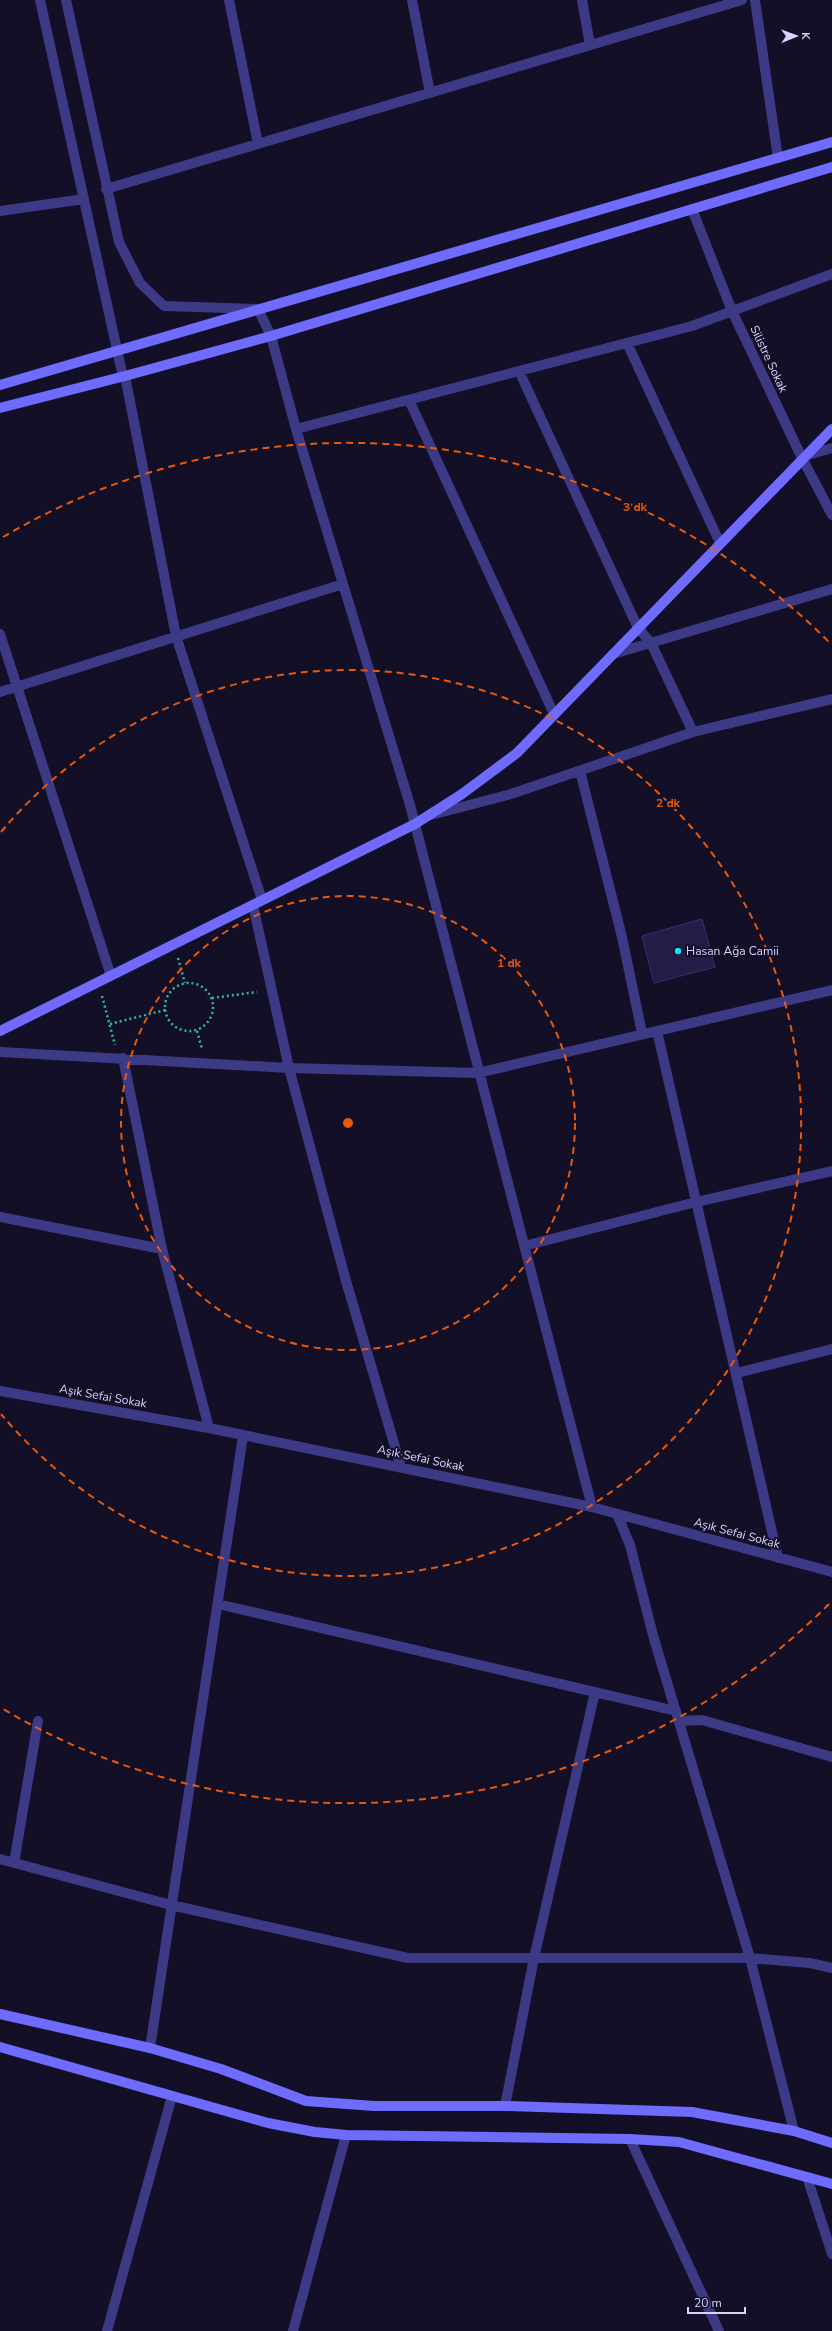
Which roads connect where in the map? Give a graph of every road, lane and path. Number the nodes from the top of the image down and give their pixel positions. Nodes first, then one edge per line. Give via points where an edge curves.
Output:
1 (40, 0) edge
2 (66, 0) edge
3 (229, 0) edge
4 (412, 0) edge
5 (582, 0) edge
6 (742, 0) edge
7 (755, 0) edge
8 (590, 45) junction
9 (430, 93) junction
10 (832, 142) edge
11 (258, 144) junction
12 (778, 158) junction
13 (832, 167) edge
14 (106, 189) junction
15 (84, 198) junction
16 (692, 209) junction
17 (0, 211) edge
18 (832, 274) edge
19 (258, 309) junction
20 (732, 311) junction
21 (271, 336) junction
22 (627, 343) junction
23 (116, 353) junction
24 (519, 371) junction
25 (124, 377) junction
26 (0, 385) edge
27 (409, 400) junction
28 (0, 408) edge
29 (832, 428) edge
30 (296, 430) junction
31 (832, 448) edge
32 (803, 457) junction
33 (832, 515) edge
34 (720, 543) junction
35 (343, 584) junction
36 (832, 590) edge
37 (638, 628) junction
38 (0, 634) edge
39 (176, 636) junction
40 (651, 643) junction
41 (613, 654) junction
42 (16, 686) junction
43 (0, 692) edge
44 (832, 699) edge
45 (554, 714) junction
46 (693, 732) junction
47 (580, 771) junction
48 (425, 817) junction
49 (415, 824) junction
50 (262, 900) junction
51 (252, 905) junction
52 (174, 944) junction
53 (111, 976) junction
54 (98, 982) junction
55 (185, 983) junction
56 (272, 990) junction
57 (832, 990) edge
58 (212, 998) junction
59 (165, 1010) junction
60 (110, 1024) junction
61 (0, 1031) edge
62 (197, 1031) junction
63 (657, 1031) junction
64 (642, 1033) junction
65 (0, 1052) edge
66 (121, 1058) junction
67 (206, 1063) junction
68 (289, 1068) junction
69 (478, 1073) junction
70 (832, 1171) edge
71 (696, 1202) junction
72 (0, 1217) edge
73 (524, 1246) junction
74 (162, 1249) junction
75 (832, 1349) edge
76 (737, 1373) junction
77 (0, 1391) edge
78 (209, 1428) junction
79 (243, 1436) junction
80 (401, 1467) junction
81 (592, 1507) junction
82 (617, 1514) junction
83 (778, 1558) junction
84 (832, 1572) edge
85 (218, 1604) junction
86 (595, 1692) junction
87 (676, 1711) junction
88 (38, 1721) dead end
89 (679, 1721) junction
90 (832, 1757) edge
91 (0, 1859) edge
92 (14, 1862) junction
93 (171, 1905) junction
94 (534, 1958) junction
95 (750, 1958) junction
96 (832, 1968) edge
97 (0, 2014) edge
98 (0, 2047) edge
99 (150, 2048) junction
100 (172, 2096) junction
101 (504, 2106) junction
102 (794, 2132) junction
103 (346, 2135) junction
104 (630, 2139) junction
105 (832, 2143) edge
106 (807, 2177) junction
107 (832, 2184) edge
108 (832, 2254) edge
109 (108, 2331) edge
110 (293, 2331) edge
111 (719, 2331) edge

1 - 15 street
2 - 14 street
3 - 11 street
4 - 9 street
5 - 8 street
6 - 8 street
7 - 12 street
8 - 9 street
9 - 11 street
10 - 12 street
11 - 14 street
12 - 19 street
13 - 16 street
14 - 19 street via 119,242 140,283 164,306
15 - 17 street
15 - 23 street
16 - 20 street, Silistre Sokak
16 - 21 street
18 - 20 street
19 - 21 street
19 - 23 street
20 - 22 street via 692,326
20 - 32 street, Silistre Sokak
21 - 25 street
21 - 30 street
22 - 24 street
22 - 34 street
23 - 25 street
23 - 26 street
24 - 27 street
24 - 37 street
25 - 28 street
25 - 39 street
27 - 30 street
27 - 45 street
29 - 32 street
30 - 35 street
31 - 32 street
32 - 33 street, Silistre Sokak
32 - 34 street
34 - 37 street
35 - 39 street
35 - 49 street
36 - 40 street
37 - 40 street
37 - 41 street
38 - 42 street
39 - 42 street
39 - 50 street
40 - 41 street
40 - 46 street
41 - 45 street
42 - 43 street
42 - 53 street
44 - 46 street
45 - 48 street via 517,753
46 - 47 street
47 - 48 street via 511,794
47 - 64 street via 622,938
48 - 49 street
49 - 50 street
49 - 69 street
50 - 51 street
51 - 52 street
51 - 56 street
52 - 53 street
52 - 55 path
53 - 54 street
54 - 60 path
54 - 61 street
55 - 58 path via 201,985
55 - 59 path via 178,985 168,994
56 - 58 path
56 - 68 street
57 - 63 street
58 - 62 path via 212,1017
59 - 60 path
59 - 62 path via 175,1026 184,1031
60 - 66 path
62 - 67 path
63 - 64 street
63 - 71 street
64 - 69 street
65 - 66 street
66 - 67 street
66 - 74 street
67 - 68 street
68 - 69 street
68 - 80 street via 346,1281
69 - 73 street
70 - 71 street
71 - 73 street
71 - 76 street
72 - 74 street
73 - 81 street
74 - 78 street
75 - 76 street
76 - 83 street
77 - 78 street, Aşık Sefai Sokak
78 - 79 street, Aşık Sefai Sokak
79 - 80 street, Aşık Sefai Sokak
79 - 85 street
80 - 81 street, Aşık Sefai Sokak
81 - 82 street, Aşık Sefai Sokak
82 - 83 street, Aşık Sefai Sokak
82 - 87 street via 630,1545
83 - 84 street, Aşık Sefai Sokak
85 - 86 street
85 - 93 street
86 - 87 street
86 - 94 street
87 - 89 street
88 - 92 street
89 - 90 street via 702,1720
89 - 95 street
91 - 92 street
92 - 93 street
93 - 94 street via 408,1958
93 - 99 street
94 - 95 street
94 - 101 street
95 - 96 street via 810,1963
95 - 102 street
97 - 99 street
98 - 100 street
99 - 101 street via 221,2069 306,2101 374,2106
100 - 103 street via 268,2123
100 - 109 street
101 - 102 street via 692,2112
102 - 105 street
103 - 104 street
103 - 110 street
104 - 106 street via 679,2142
104 - 111 street
106 - 107 street
106 - 108 street

